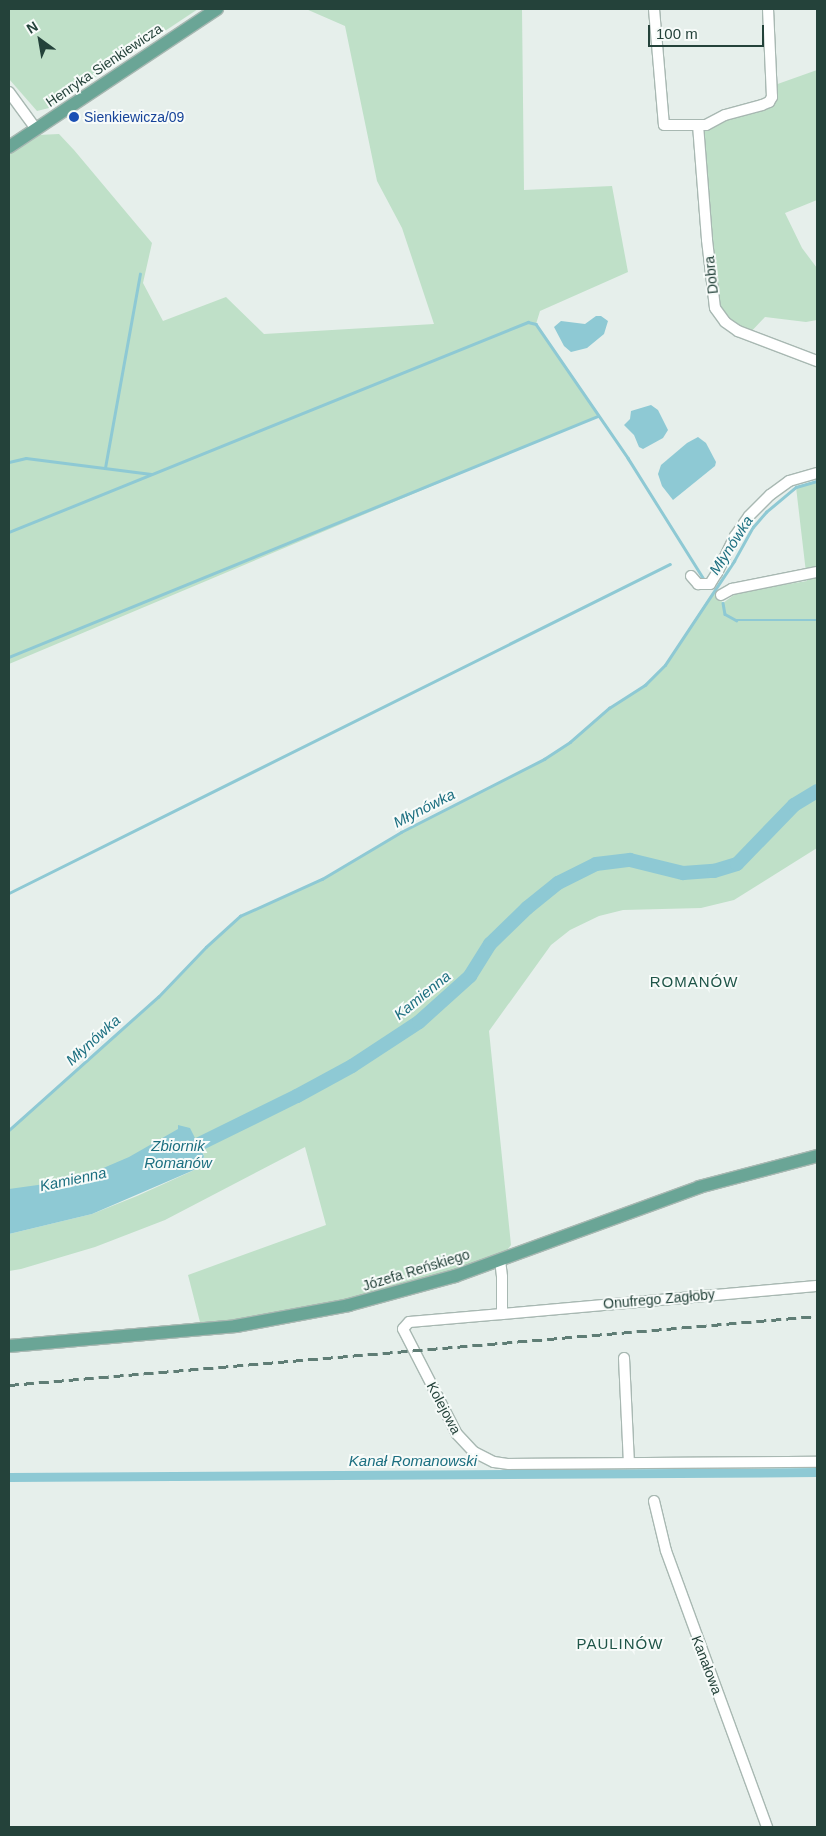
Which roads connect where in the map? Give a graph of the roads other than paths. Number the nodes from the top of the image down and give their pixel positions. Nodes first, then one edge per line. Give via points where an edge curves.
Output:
1 (217, 9) edge
2 (654, 9) edge
3 (768, 9) edge
4 (9, 92) edge
5 (698, 125) junction
6 (36, 129) junction
7 (9, 147) edge
8 (817, 360) edge
9 (817, 473) edge
10 (817, 572) edge
11 (690, 576) dead end
12 (721, 596) dead end
13 (817, 1156) edge
14 (500, 1260) junction
15 (817, 1286) edge
16 (502, 1314) junction
17 (404, 1326) joint
18 (9, 1346) edge
19 (624, 1358) dead end
20 (817, 1462) edge
21 (629, 1463) junction
22 (654, 1501) dead end
23 (767, 1827) edge

1 - 6 main road, Henryka Sienkiewicza
2 - 5 street via 664,125
3 - 5 street via 772,97 769,102
4 - 6 street
5 - 8 street, Dobra via 715,308 724,322 742,334
6 - 7 main road, Henryka Sienkiewicza
9 - 11 street via 789,481 749,516 734,536 710,584 698,584
10 - 12 street via 732,589
13 - 14 main road, Józefa Reńskiego via 699,1187
14 - 16 street
14 - 18 main road, Józefa Reńskiego via 390,1295 298,1316 194,1330
15 - 16 street, Onufrego Zagłoby
16 - 17 street, Onufrego Zagłoby via 426,1319
17 - 21 street, Kolejowa via 403,1333 457,1434 474,1452 494,1462 509,1464
19 - 21 street
20 - 21 street, Kolejowa
22 - 23 street, Kanałowa via 662,1536 686,1606

